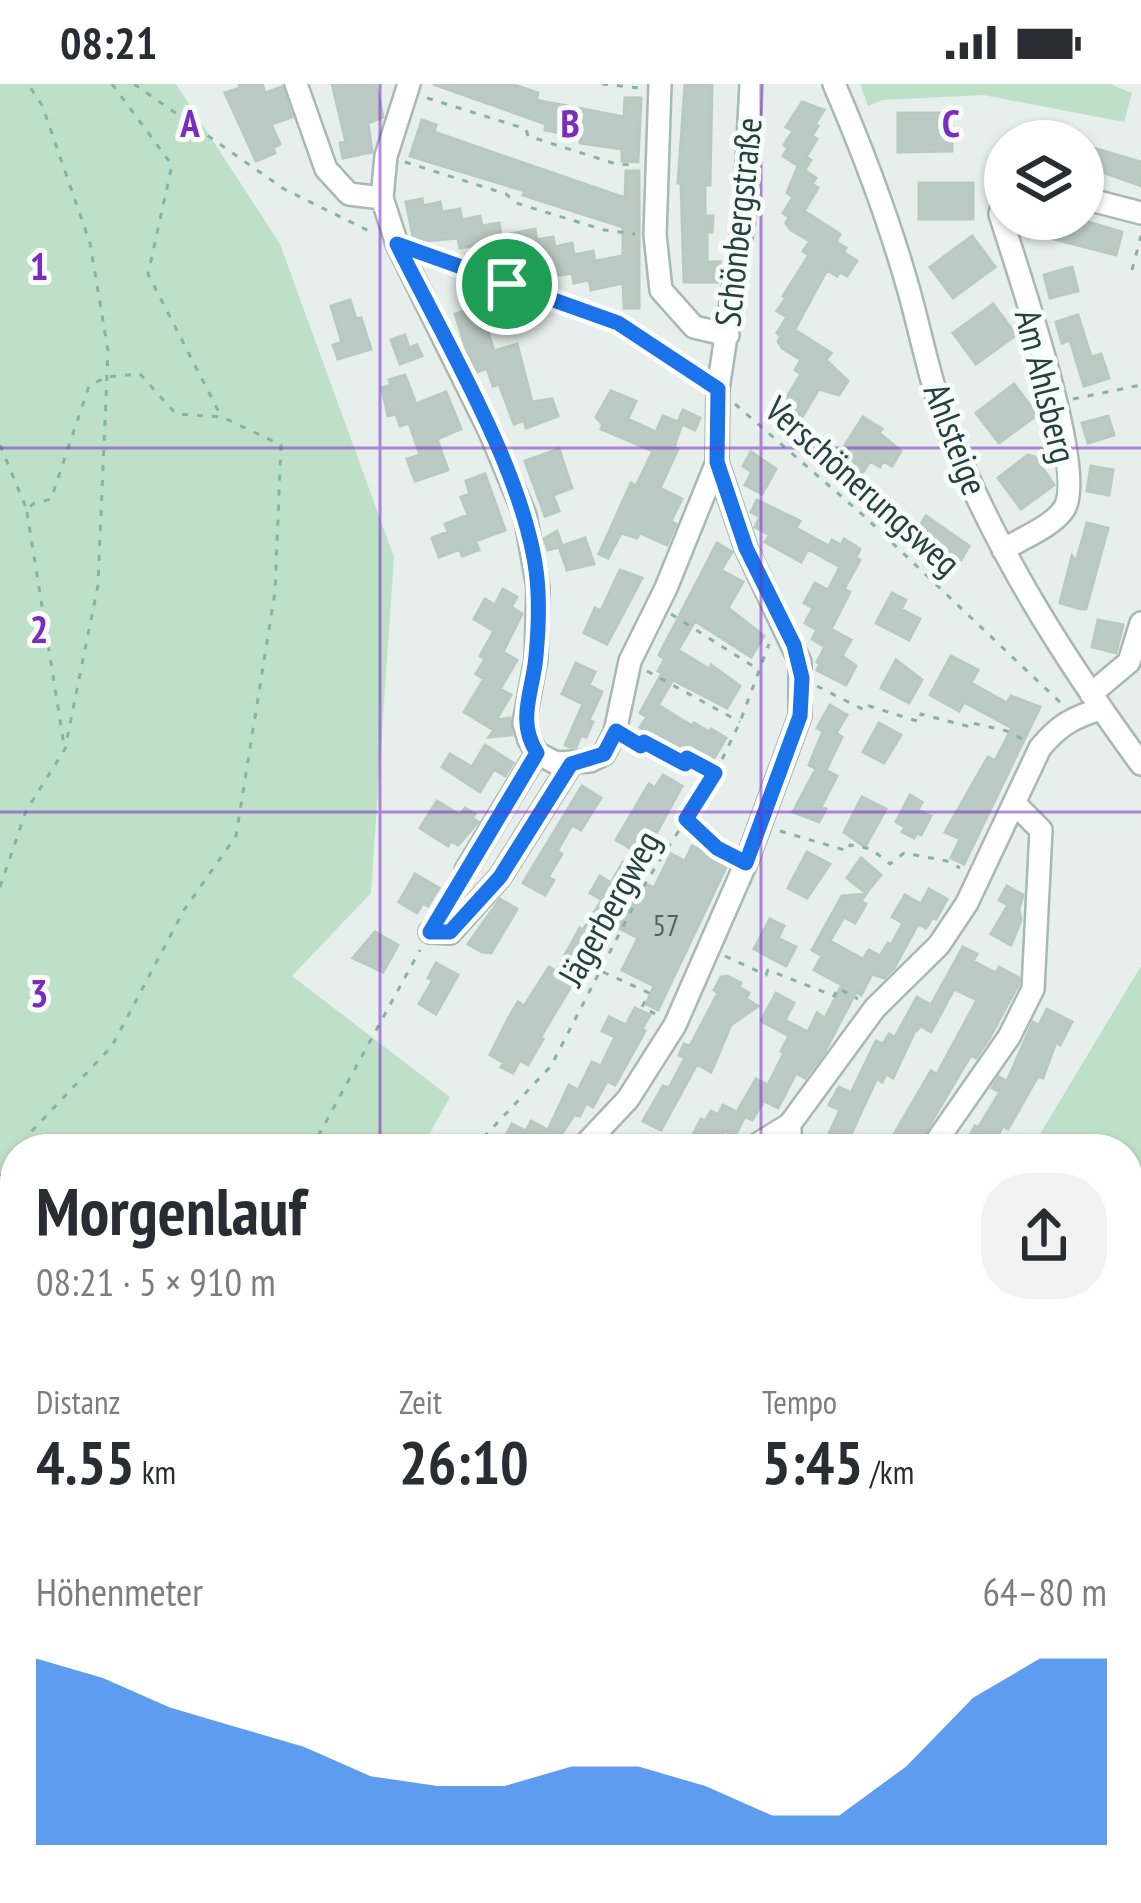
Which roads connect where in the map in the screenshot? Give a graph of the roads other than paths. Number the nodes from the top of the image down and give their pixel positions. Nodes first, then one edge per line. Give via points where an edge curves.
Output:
1 (296, 84) edge
2 (751, 84) edge
3 (834, 84) edge
4 (660, 87) edge
5 (408, 88) edge
6 (382, 198) junction
7 (1104, 204) edge
8 (1141, 214) edge
9 (1008, 240) edge
10 (728, 335) junction
11 (717, 462) junction
12 (1003, 550) junction
13 (1141, 622) edge
14 (1096, 701) junction
15 (537, 753) junction
16 (571, 764) junction
17 (1141, 764) edge
18 (1015, 804) junction
19 (466, 870) road end
20 (430, 932) road end
21 (790, 1124) junction
22 (595, 1134) edge
23 (774, 1134) edge
24 (790, 1134) edge
25 (942, 1134) edge

1 - 6 street via 326,169 349,194
2 - 10 street, Schönbergstraße
3 - 12 street, Ahlsteige via 897,250 948,430
4 - 10 street via 661,290 694,327
5 - 6 street
6 - 15 street via 525,515 538,588 524,723
7 - 8 street
9 - 12 street, Am Ahlsberg via 1056,404 1070,494 1056,518
10 - 11 street, Schönbergstraße
11 - 16 street via 630,661 616,731 604,754
11 - 22 street, Schönbergstraße via 746,548 794,645 800,716 675,1025
12 - 14 street, Ahlsteige
13 - 14 street via 1129,662
14 - 17 street, Ahlsteige
14 - 18 street via 1040,748
15 - 16 street
15 - 19 street
16 - 20 street via 500,877 450,932
18 - 21 street via 938,945 875,1008
18 - 25 street via 1041,830 1033,989
21 - 23 street
21 - 24 street

